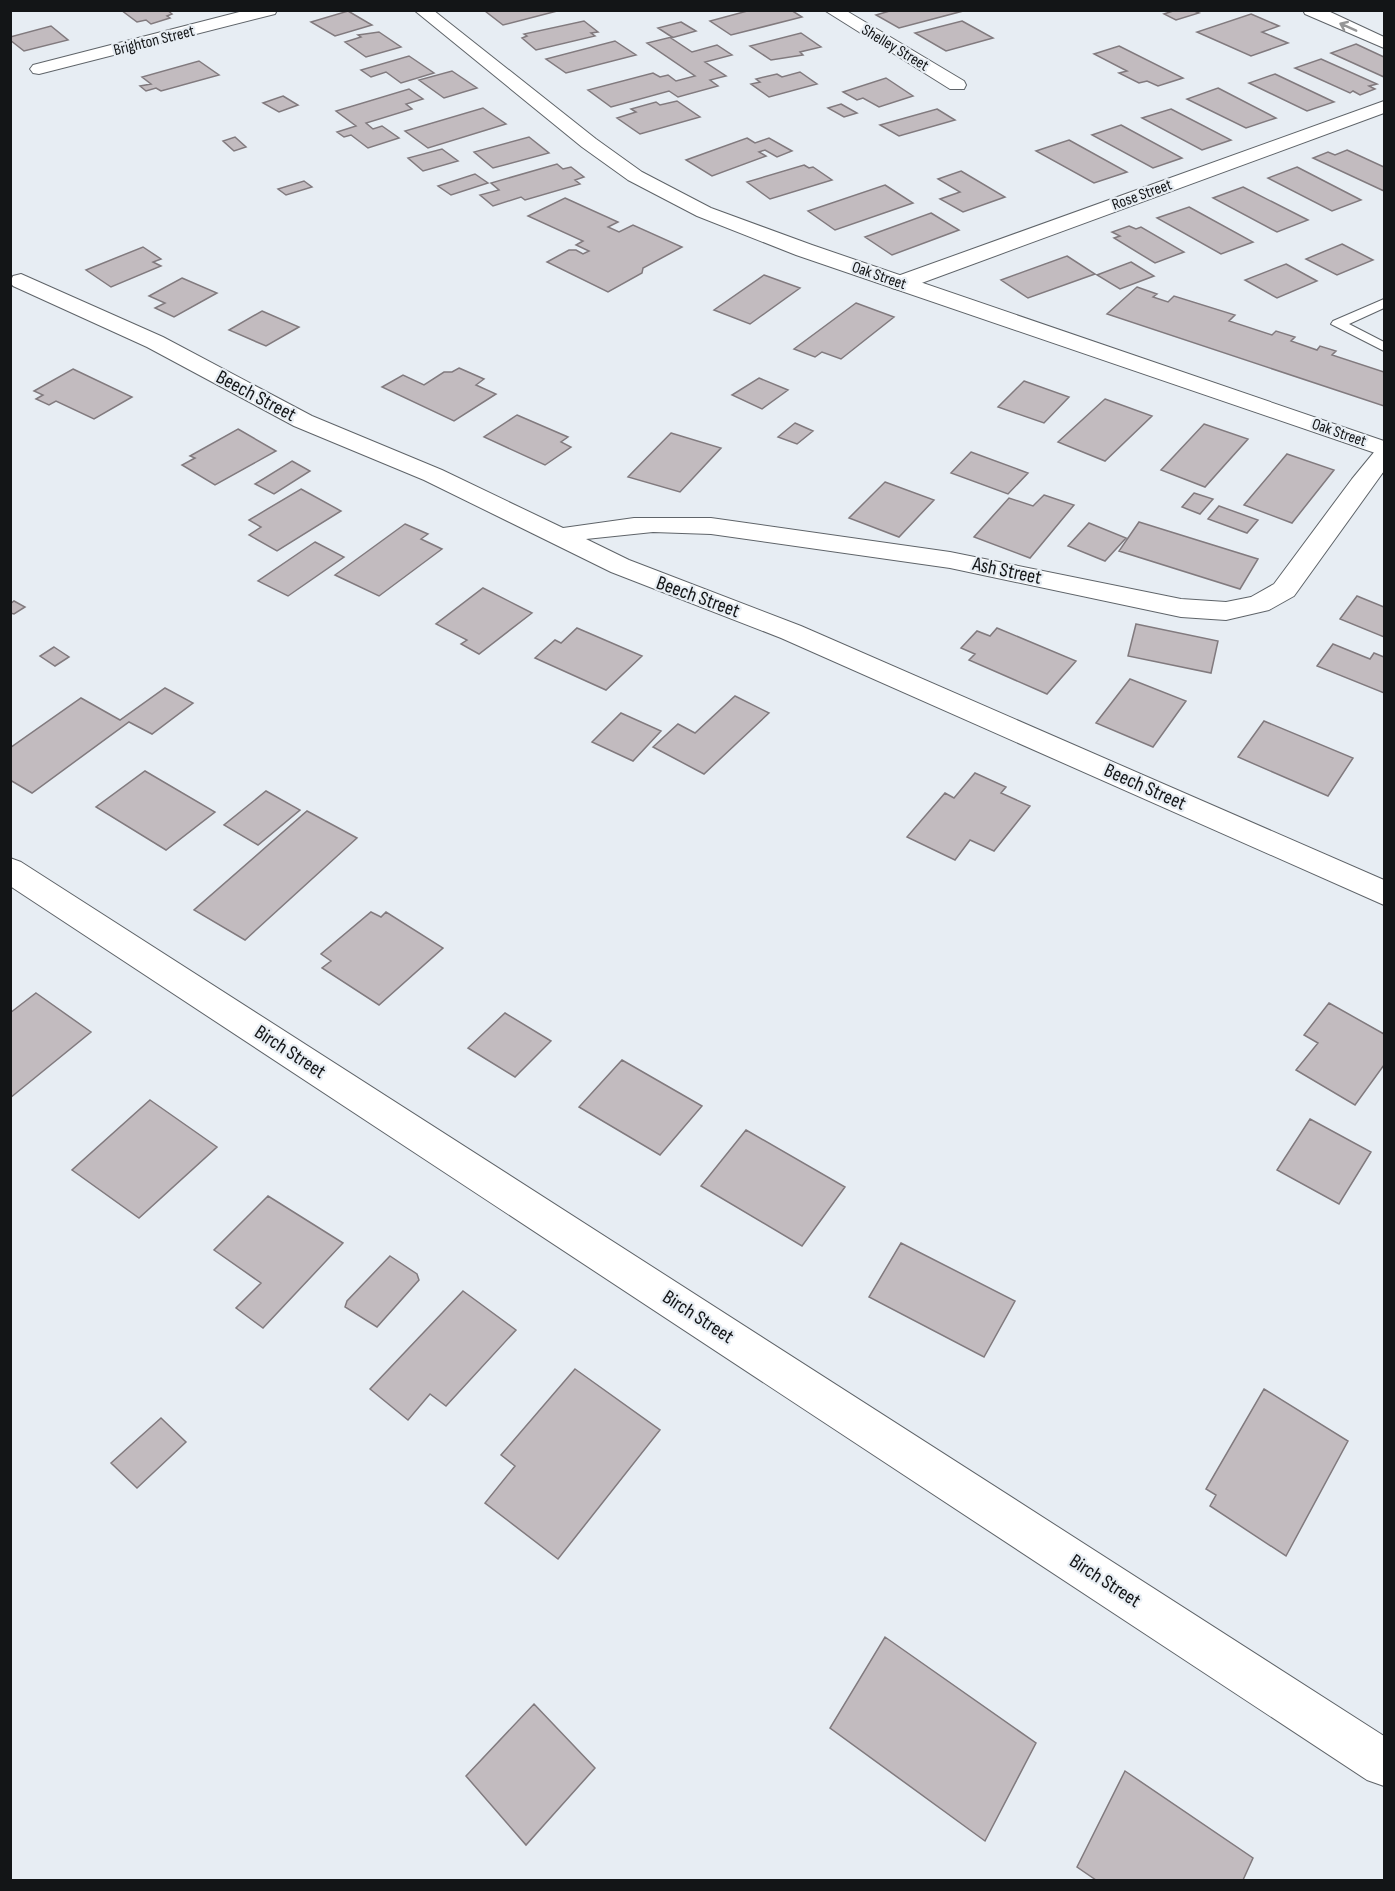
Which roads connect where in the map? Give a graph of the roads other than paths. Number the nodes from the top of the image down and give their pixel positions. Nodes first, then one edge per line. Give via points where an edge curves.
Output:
1 (269, 10) edge
2 (422, 10) edge
3 (832, 10) edge
4 (1311, 10) edge
5 (1384, 43) edge
6 (39, 69) dead end
7 (957, 85) dead end
8 (1384, 107) edge
9 (21, 282) dead end
10 (900, 282) junction
11 (1384, 303) edge
12 (1384, 347) edge
13 (1384, 449) edge
14 (1384, 456) edge
15 (559, 537) junction
16 (10, 870) edge
17 (1384, 893) edge
18 (1384, 1763) edge

1 - 6 street, Brighton Street
2 - 10 street, Oak Street via 589,143 656,189 728,222
3 - 7 street, Shelley Street
5 -> 4 street
8 - 10 street, Rose Street
9 - 15 street, Beech Street via 155,342 303,421 433,475
10 - 13 street, Oak Street
11 - 12 lane via 1338,324
14 - 15 street, Ash Street via 1284,590 1259,604 1226,611 1181,608 950,560 711,526 621,525
15 - 17 street, Beech Street via 661,584 802,637
16 - 18 street, Birch Street

